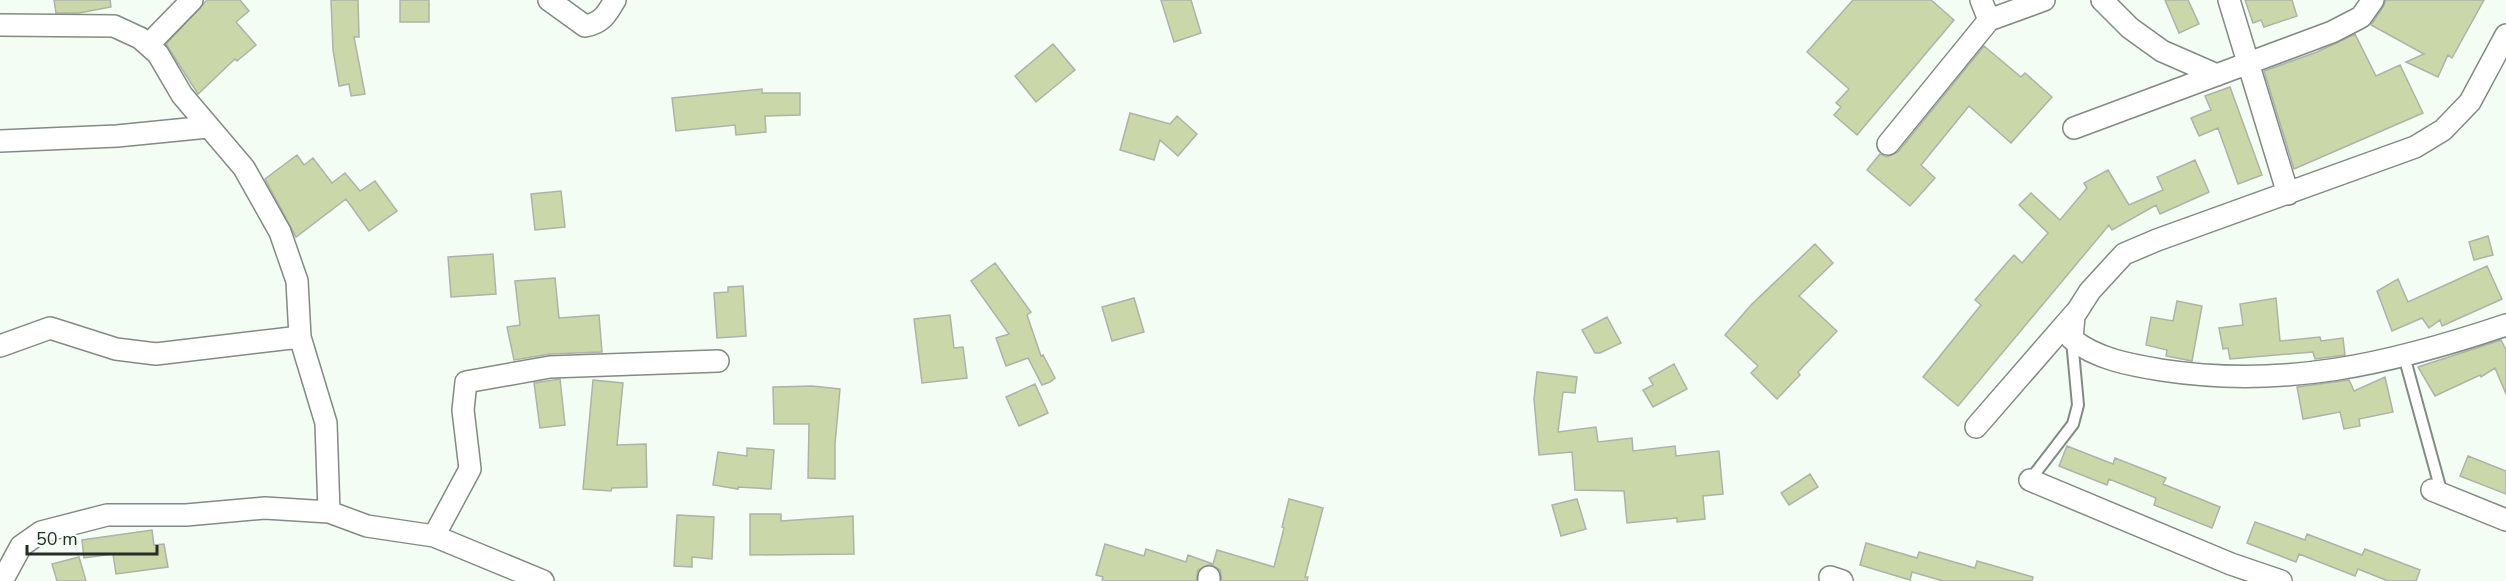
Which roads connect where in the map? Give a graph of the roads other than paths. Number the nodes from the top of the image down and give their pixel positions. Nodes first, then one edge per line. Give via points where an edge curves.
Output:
1 (192, 0) edge
2 (549, 0) edge
3 (615, 0) edge
4 (2044, 0) edge
5 (2102, 0) edge
6 (2229, 0) edge
7 (2366, 4) edge
8 (1985, 10) edge
9 (0, 25) edge
10 (2506, 35) edge
11 (148, 45) junction
12 (2249, 63) junction
13 (2217, 75) junction
14 (208, 127) junction
15 (2074, 128) dead end
16 (0, 141) edge
17 (1888, 144) dead end
18 (2288, 194) junction
19 (2078, 310) junction
20 (2506, 325) edge
21 (300, 337) junction
22 (2072, 339) junction
23 (0, 346) edge
24 (2404, 356) junction
25 (718, 361) dead end
26 (1976, 427) dead end
27 (2030, 480) joint
28 (2437, 492) joint
29 (329, 512) junction
30 (2506, 520) edge
31 (434, 536) junction
32 (2, 581) edge
33 (543, 581) edge
34 (2281, 581) edge

1 - 11 street
2 - 3 street via 585,26 605,17
4 - 8 street
5 - 13 street via 2130,28 2162,51
6 - 12 street
7 - 12 street via 2361,17 2332,32
8 - 17 street
9 - 11 street via 114,26
10 - 18 street via 2470,102 2443,130 2415,147
11 - 14 street
12 - 13 street
12 - 18 street
13 - 15 street
14 - 16 street
14 - 21 street via 244,168 280,231 297,281
18 - 19 street via 2124,255
19 - 22 street
19 - 26 street
20 - 24 street
21 - 23 street via 156,354 116,349 50,328
21 - 29 street via 326,423
22 - 24 street via 2085,350 2138,366 2203,377 2320,373
22 - 27 lane via 2078,405 2073,424
24 - 28 lane
25 - 31 street via 550,367 466,382 463,410 470,469
27 - 34 street
28 - 30 street
29 - 31 street via 367,526
29 - 32 street via 265,508 186,515 107,515 41,532 21,546
31 - 33 street

